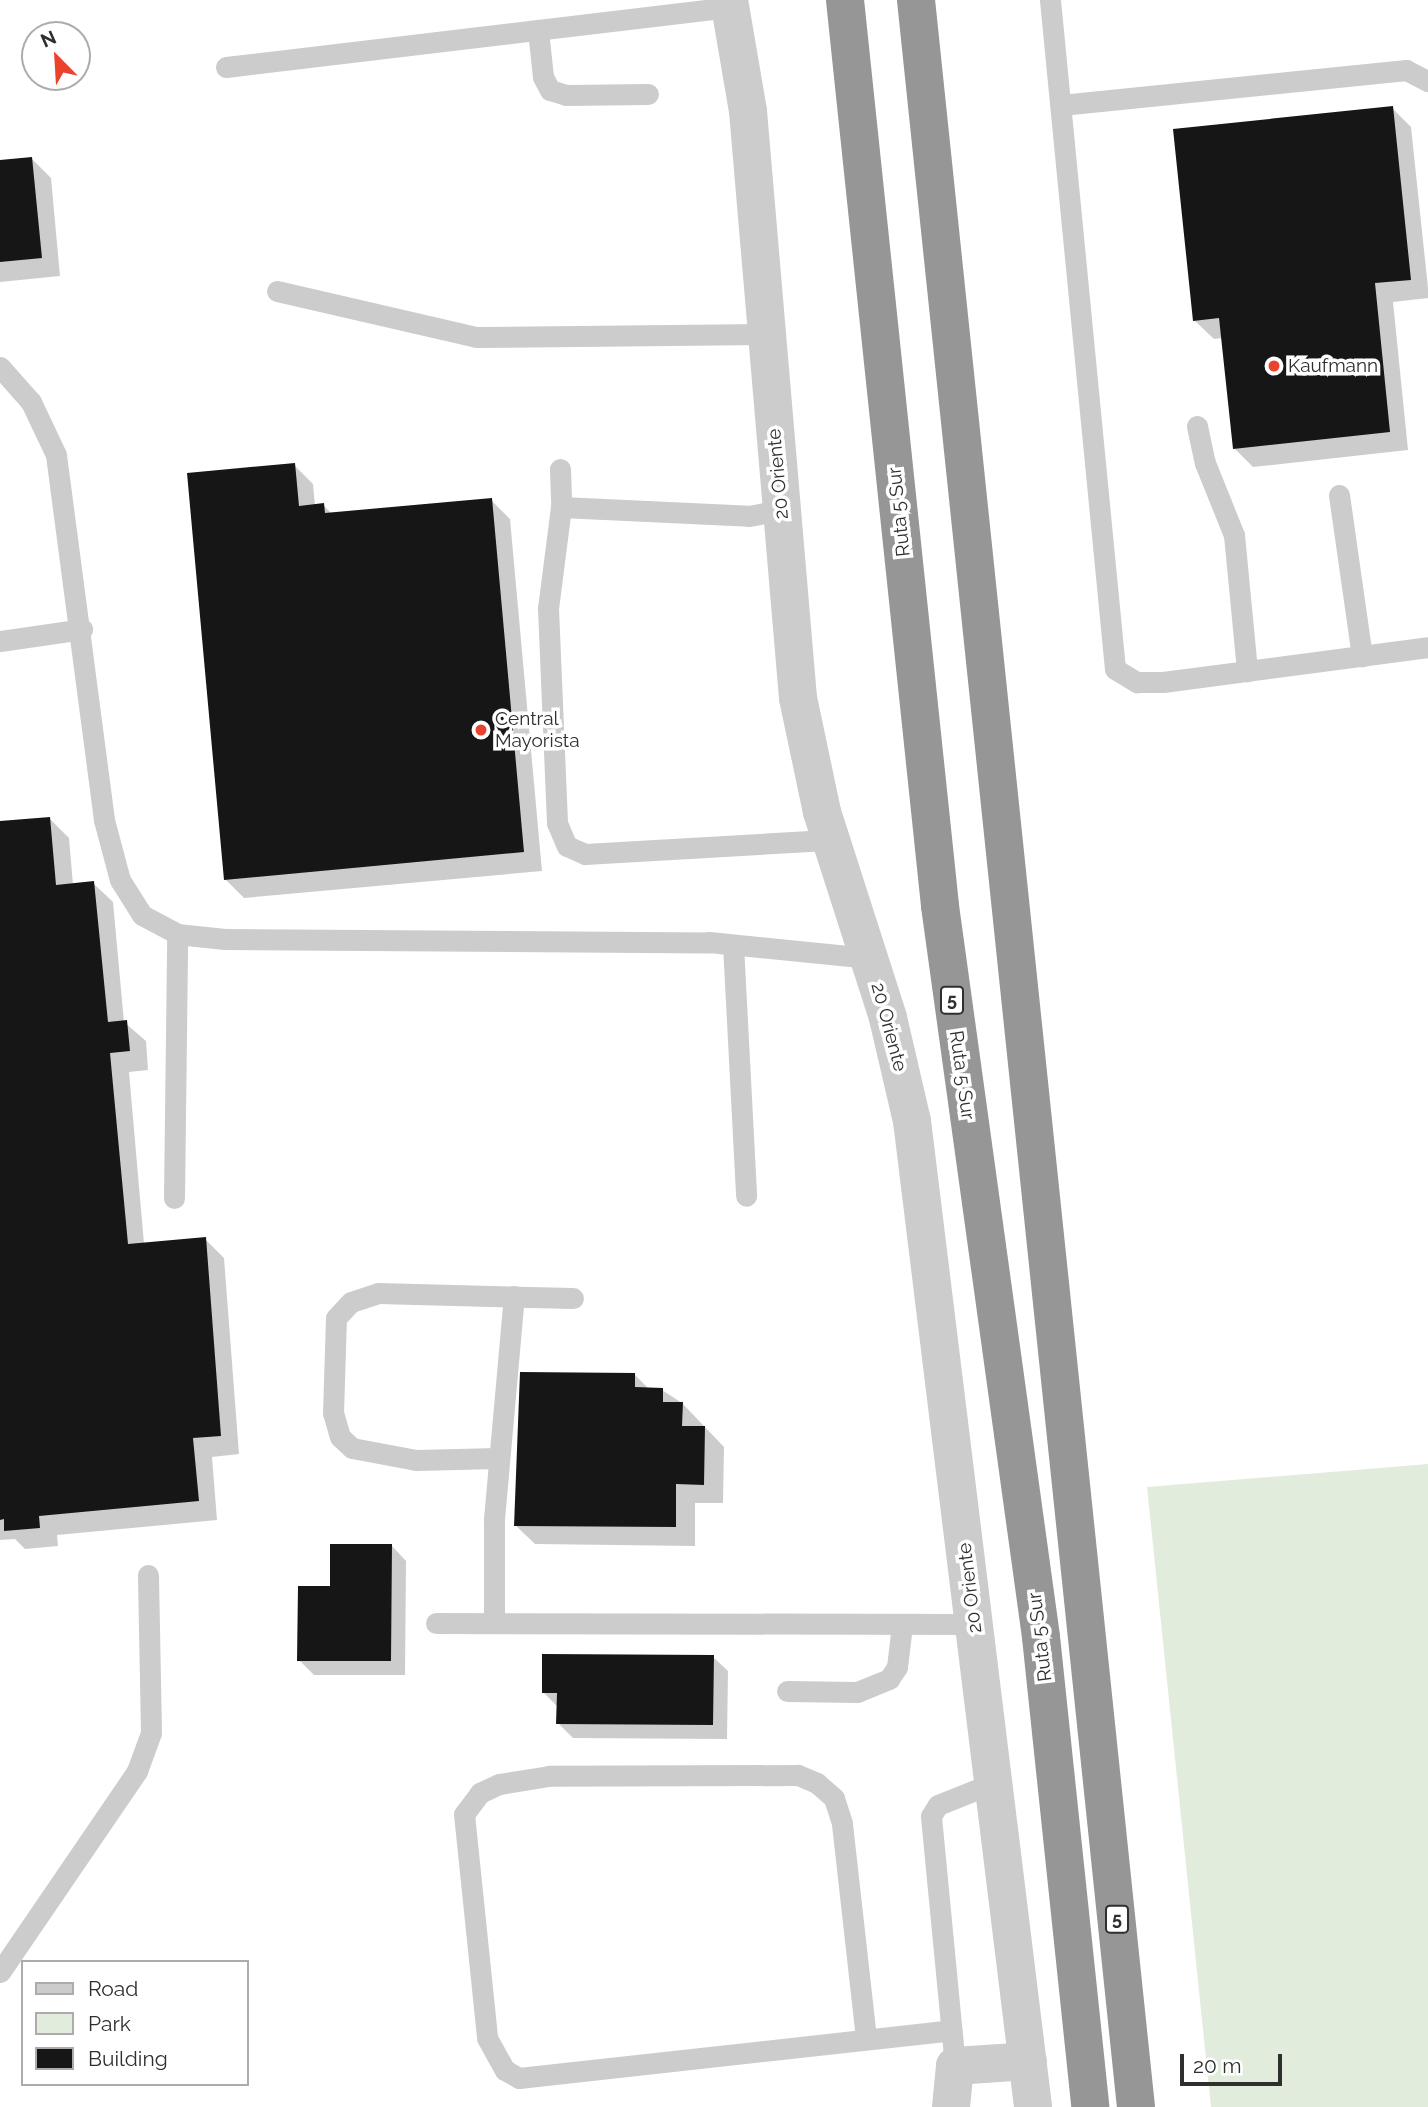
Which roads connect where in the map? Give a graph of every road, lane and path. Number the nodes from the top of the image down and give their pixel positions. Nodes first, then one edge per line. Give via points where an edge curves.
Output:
1 (845, 0) edge
2 (916, 0) edge
3 (1050, 0) edge
4 (730, 4) edge
5 (538, 30) junction
6 (226, 67) dead end
7 (1428, 81) edge
8 (648, 94) dead end
9 (1061, 105) junction
10 (276, 291) dead end
11 (766, 334) junction
12 (0, 368) edge
13 (1197, 426) dead end
14 (561, 469) dead end
15 (1339, 495) dead end
16 (561, 507) junction
17 (781, 510) junction
18 (82, 629) junction
19 (0, 641) edge
20 (1428, 647) edge
21 (1362, 656) junction
22 (1247, 671) junction
23 (831, 840) junction
24 (177, 934) junction
25 (733, 945) junction
26 (870, 958) junction
27 (746, 1196) dead end
28 (174, 1198) dead end
29 (514, 1296) junction
30 (573, 1298) dead end
31 (498, 1458) junction
32 (148, 1575) dead end
33 (436, 1623) dead end
34 (494, 1623) junction
35 (974, 1624) junction
36 (902, 1625) junction
37 (787, 1691) dead end
38 (993, 1783) junction
39 (0, 1972) edge
40 (866, 2038) junction
41 (953, 2048) junction
42 (1028, 2061) junction
43 (951, 2107) edge
44 (1033, 2107) edge
45 (1090, 2107) edge
46 (1136, 2107) edge

1 - 45 highway, Ruta 5 Sur / 5 via 940,906 1041,1637
2 - 46 highway, 5
3 - 9 lane
4 - 5 lane
4 - 11 street, 20 Oriente via 748,111
5 - 6 lane
5 - 8 lane via 543,77 550,90 566,95
7 - 9 lane via 1406,70
9 - 22 lane via 1115,669 1137,682
10 - 11 lane via 476,337
11 - 17 street, 20 Oriente
12 - 18 lane via 31,402 56,455
13 - 22 lane via 1205,463 1234,535
14 - 16 lane
15 - 21 lane
16 - 17 lane via 684,509 749,516
16 - 23 lane via 548,608 557,823 567,846 585,854
17 - 23 street, 20 Oriente via 798,698 808,758
18 - 19 lane
18 - 24 lane via 104,820 120,880 142,915
20 - 21 lane
21 - 22 lane
23 - 26 street, 20 Oriente
24 - 25 lane via 382,944
24 - 28 lane
25 - 26 lane
25 - 27 lane
26 - 35 street, 20 Oriente via 912,1121
29 - 30 lane
29 - 31 lane
29 - 31 lane via 378,1293 351,1302 336,1318 333,1340 333,1413 341,1437 352,1448 416,1460
31 - 34 lane
32 - 39 lane via 151,1733 137,1772
33 - 34 lane
34 - 36 lane
35 - 36 lane
35 - 38 street, 20 Oriente
36 - 37 lane via 897,1667 889,1679 857,1692
38 - 41 lane via 938,1805 931,1816
38 - 42 street, 20 Oriente
40 - 40 lane via 519,2078 505,2070 487,2038 464,1814 480,1793 499,1784 549,1776 798,1775 817,1783 834,1798 842,1822
40 - 41 lane
41 - 42 street
41 - 43 street
42 - 44 street, 20 Oriente

